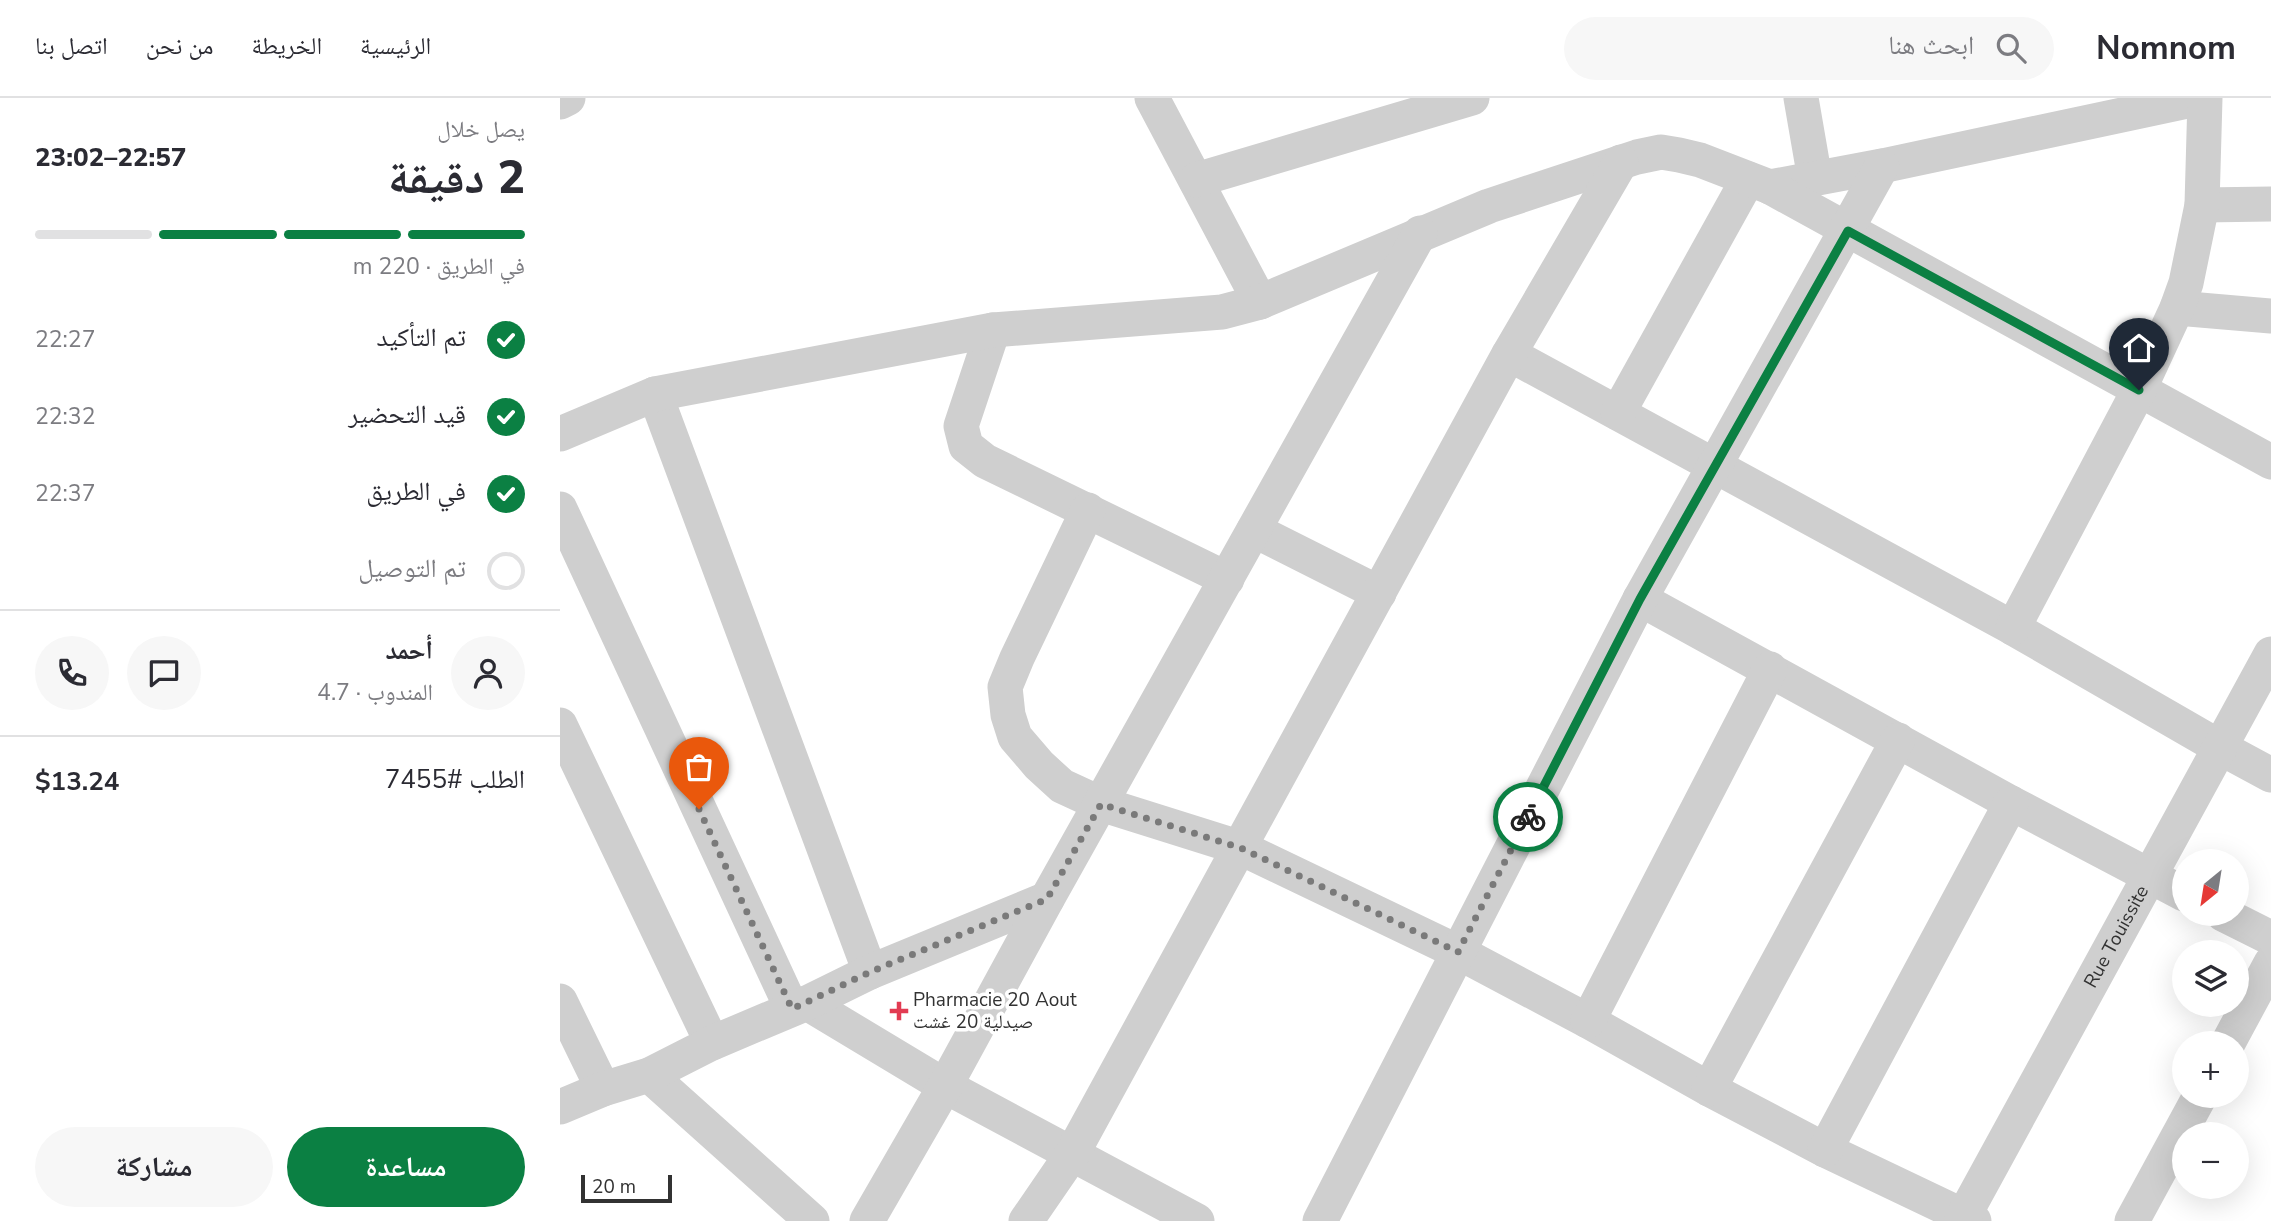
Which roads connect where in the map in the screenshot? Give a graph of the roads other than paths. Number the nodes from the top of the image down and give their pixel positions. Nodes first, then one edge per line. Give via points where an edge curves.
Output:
1 (568, 98) edge
2 (1152, 98) edge
3 (1472, 98) edge
4 (1801, 98) edge
5 (2204, 98) edge
6 (560, 102) edge
7 (1620, 162) junction
8 (1882, 166) junction
9 (1815, 179) junction
10 (1196, 180) junction
11 (1759, 183) junction
12 (2271, 204) edge
13 (2202, 205) junction
14 (1848, 231) junction
15 (1420, 233) junction
16 (1261, 302) junction
17 (2177, 308) junction
18 (2271, 316) edge
19 (993, 330) junction
20 (1509, 354) junction
21 (2139, 390) junction
22 (655, 394) junction
23 (1618, 412) junction
24 (560, 434) edge
25 (2271, 462) edge
26 (1715, 464) junction
27 (560, 509) edge
28 (1087, 510) junction
29 (1254, 530) junction
30 (1227, 579) junction
31 (1379, 593) junction
32 (1640, 599) junction
33 (2013, 628) junction
34 (2271, 654) edge
35 (1770, 669) junction
36 (560, 725) edge
37 (1898, 740) junction
38 (2221, 748) junction
39 (2271, 775) edge
40 (2011, 803) junction
41 (1101, 804) junction
42 (1241, 848) junction
43 (2150, 876) junction
44 (2172, 888) edge
45 (1047, 899) junction
46 (2246, 926) edge
47 (2271, 939) edge
48 (1458, 952) junction
49 (2271, 963) edge
50 (870, 972) junction
51 (560, 1001) edge
52 (800, 1006) junction
53 (1588, 1021) junction
54 (2234, 1031) edge
55 (712, 1043) junction
56 (649, 1075) junction
57 (945, 1086) junction
58 (604, 1089) junction
59 (1709, 1089) junction
60 (560, 1107) edge
61 (2193, 1108) edge
62 (1825, 1150) junction
63 (1072, 1154) junction
64 (1966, 1219) edge
65 (812, 1221) edge
66 (867, 1221) edge
67 (1026, 1221) edge
68 (1197, 1221) edge
69 (1320, 1221) edge
70 (2132, 1221) edge

1 - 6 street
2 - 10 street
3 - 10 street
4 - 9 street
5 - 8 street
5 - 13 street
7 - 11 street via 1661,152 1700,160
7 - 15 street
7 - 20 street
8 - 9 street
8 - 14 street
9 - 11 street
10 - 16 street
11 - 14 street
11 - 23 street
12 - 13 street
13 - 17 street
14 - 21 street
14 - 26 street
15 - 16 street
15 - 29 street
16 - 19 street via 1222,312
17 - 18 street
17 - 21 street
19 - 22 street
19 - 28 street via 961,426 965,446 985,461
20 - 23 street
20 - 31 street
21 - 25 street
21 - 33 street
22 - 24 street
22 - 50 street
23 - 26 street
26 - 32 street
26 - 33 street
27 - 52 street
28 - 30 street
28 - 41 street via 1005,687 1015,737 1062,786
29 - 30 street
29 - 31 street
30 - 41 street
31 - 42 street
32 - 35 street
32 - 48 street
33 - 38 street
34 - 38 street, Rue Touissite
35 - 37 street
35 - 53 street
36 - 55 street
37 - 40 street
37 - 59 street
38 - 39 street
38 - 43 street, Rue Touissite
40 - 43 street
40 - 62 street
41 - 42 street
41 - 45 street
42 - 48 street
42 - 63 street
43 - 44 street
43 - 64 street, Rue Touissite
45 - 50 street
45 - 57 street
46 - 47 street
48 - 53 street
48 - 69 street
49 - 54 street
50 - 52 street
51 - 58 street
52 - 55 street
52 - 57 street
53 - 59 street
55 - 56 street
56 - 58 street
56 - 65 street
57 - 63 street
57 - 66 street
58 - 60 street
59 - 62 street
61 - 70 street
62 - 64 street
63 - 67 street
63 - 68 street

